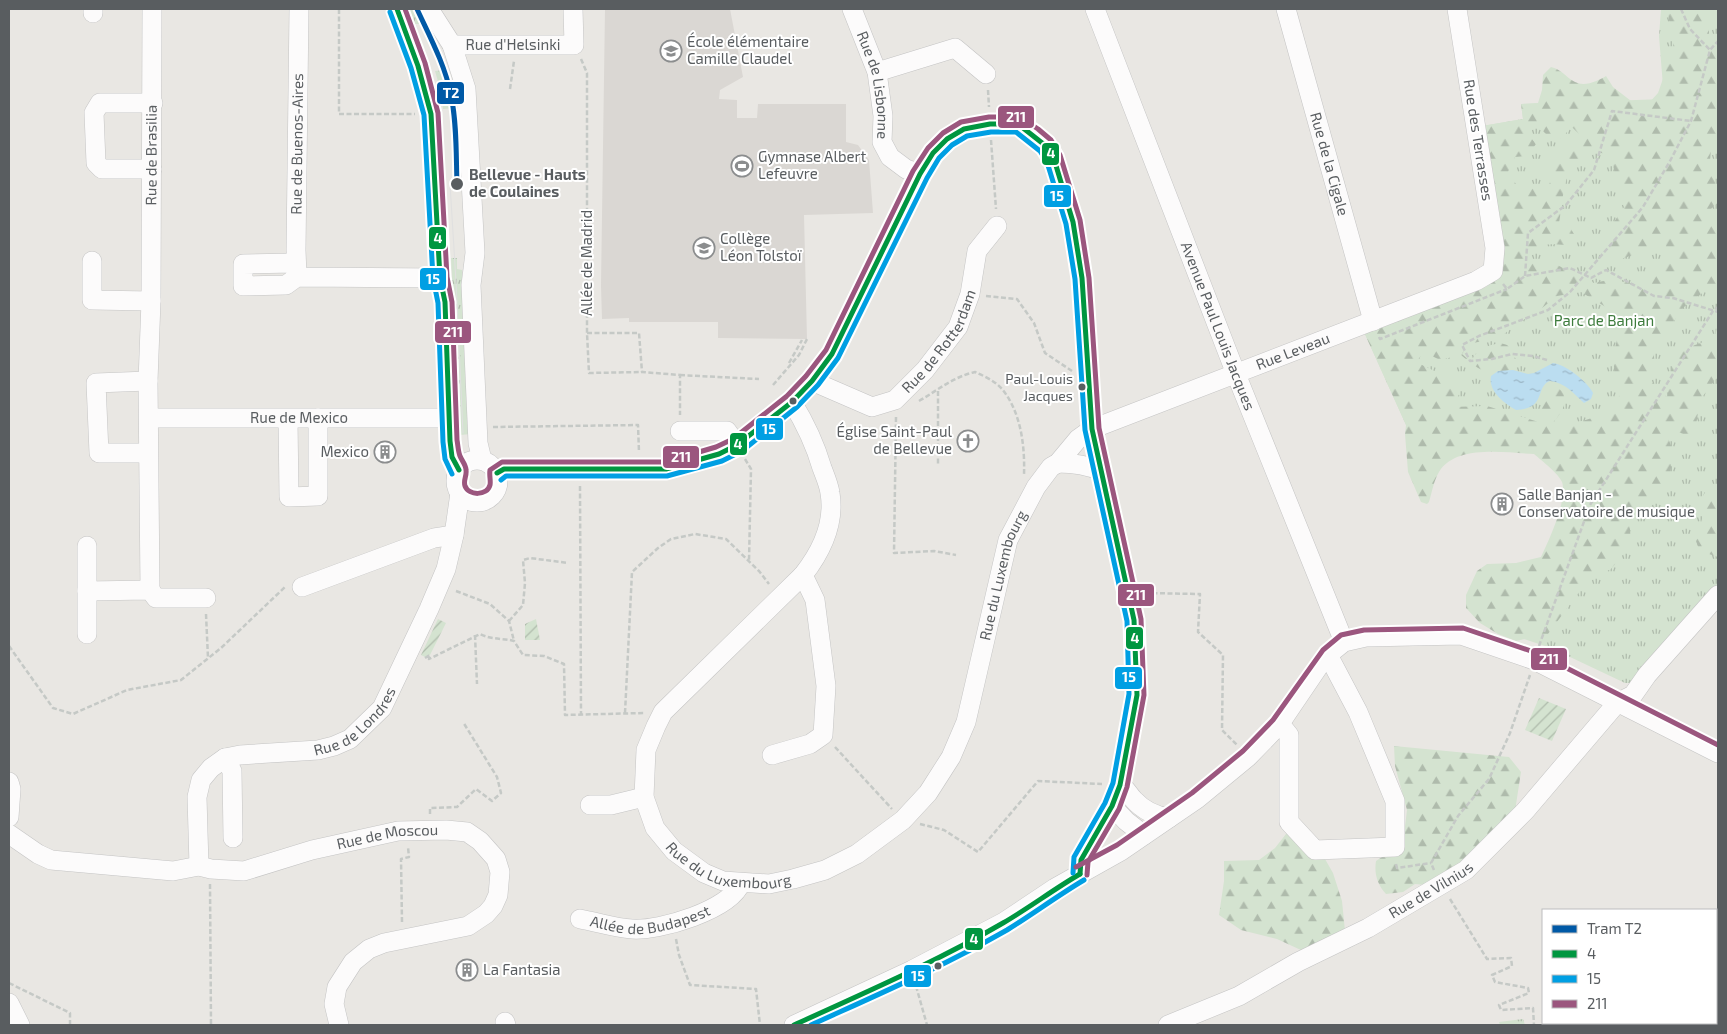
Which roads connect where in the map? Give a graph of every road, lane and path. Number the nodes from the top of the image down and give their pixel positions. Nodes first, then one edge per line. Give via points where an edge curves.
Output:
1 (152, 9) edge
2 (299, 9) edge
3 (338, 9) edge
4 (396, 9) edge
5 (429, 9) edge
6 (573, 9) edge
7 (852, 9) edge
8 (1095, 9) edge
9 (1286, 9) edge
10 (1457, 9) edge
11 (1681, 9) edge
12 (1718, 41) edge
13 (514, 44) junction
14 (452, 45) junction
15 (574, 45) junction
16 (1710, 50) junction
17 (876, 69) junction
18 (986, 74) joint
19 (510, 89) dead end
20 (153, 103) junction
21 (431, 114) junction
22 (1691, 121) junction
23 (990, 124) junction
24 (152, 169) junction
25 (920, 174) junction
26 (997, 226) joint
27 (92, 261) dead end
28 (1493, 271) junction
29 (1584, 274) junction
30 (1525, 276) junction
31 (440, 278) junction
32 (970, 294) junction
33 (151, 301) junction
34 (1718, 307) edge
35 (1713, 311) junction
36 (1718, 312) edge
37 (1373, 320) junction
38 (587, 333) junction
39 (807, 339) dead end
40 (802, 340) dead end
41 (1547, 360) dead end
42 (786, 368) junction
43 (1088, 371) junction
44 (642, 372) junction
45 (1236, 374) junction
46 (680, 375) junction
47 (759, 379) dead end
48 (148, 381) junction
49 (812, 381) junction
50 (773, 385) dead end
51 (938, 391) junction
52 (792, 402) junction
53 (904, 403) junction
54 (149, 418) junction
55 (318, 418) junction
56 (450, 418) junction
57 (288, 419) junction
58 (491, 427) dead end
59 (1092, 429) junction
60 (680, 431) joint
61 (736, 445) junction
62 (148, 453) junction
63 (482, 460) junction
64 (1058, 463) junction
65 (938, 464) dead end
66 (580, 469) junction
67 (639, 469) junction
68 (459, 470) junction
69 (1101, 471) junction
70 (497, 473) junction
71 (460, 493) junction
72 (1032, 494) junction
73 (454, 535) junction
74 (87, 546) dead end
75 (956, 555) dead end
76 (749, 561) junction
77 (568, 563) dead end
78 (803, 575) junction
79 (439, 584) junction
80 (302, 587) joint
81 (150, 590) junction
82 (87, 591) junction
83 (1161, 592) dead end
84 (1718, 595) edge
85 (206, 598) joint
86 (779, 598) junction
87 (509, 621) junction
88 (87, 634) dead end
89 (476, 635) junction
90 (514, 641) junction
91 (1344, 642) junction
92 (9, 646) edge
93 (411, 649) junction
94 (1328, 655) junction
95 (208, 658) junction
96 (1534, 660) junction
97 (477, 684) dead end
98 (1617, 703) junction
99 (663, 712) junction
100 (625, 713) junction
101 (581, 714) junction
102 (463, 722) dead end
103 (1280, 724) junction
104 (823, 735) junction
105 (1718, 753) edge
106 (772, 754) dead end
107 (1248, 757) junction
108 (225, 758) junction
109 (9, 782) edge
110 (1120, 785) junction
111 (644, 797) junction
112 (590, 805) dead end
113 (1112, 806) junction
114 (430, 808) dead end
115 (9, 817) edge
116 (1169, 818) junction
117 (903, 820) junction
118 (9, 834) edge
119 (1144, 835) junction
120 (233, 838) dead end
121 (1395, 847) junction
122 (400, 858) dead end
123 (1431, 862) junction
124 (199, 866) junction
125 (1080, 874) junction
126 (741, 884) junction
127 (1442, 886) junction
128 (210, 898) dead end
129 (580, 919) dead end
130 (674, 924) junction
131 (403, 939) junction
132 (912, 970) junction
133 (9, 983) edge
134 (9, 1003) edge
135 (1197, 1020) edge
136 (20, 1025) edge
137 (70, 1025) edge
138 (211, 1025) edge
139 (339, 1025) edge
140 (760, 1025) edge
141 (794, 1025) edge
142 (927, 1025) edge
143 (1168, 1025) edge
144 (1534, 1025) edge

1 - 20 street, Rue de Brasilia
2 - 31 street, Rue de Buenos-Aires via 297,270
3 - 21 path via 339,114
4 - 21 street via 417,63
5 - 14 street
6 - 15 street
7 - 17 street, Rue de Lisbonne
8 - 45 street, Avenue Paul Louis Jacques
9 - 37 street, Rue de la Cigale
10 - 28 street, Rue des Terrasses via 1495,248
11 - 16 path via 1690,29
12 - 16 path
13 - 14 street, Rue d'Helsinki
13 - 15 street, Rue d'Helsinki
13 - 19 path
14 - 63 street via 468,106 474,253 471,285 478,443
15 - 38 path, Allée de Madrid via 587,73
16 - 22 path
17 - 18 street via 955,48
17 - 25 street, Rue de Lisbonne via 883,116 882,142 890,157
18 - 23 path
20 - 24 street, Rue de Brasilia
20 - 24 street via 100,103 94,113 96,163 102,170
21 - 31 street
22 - 29 path via 1643,206
22 - 30 path via 1612,111 1594,170 1566,205 1528,232
23 - 25 street via 964,129 947,139 933,153
23 - 26 path
23 - 43 street via 1018,124 1046,146 1054,159 1073,222 1082,278
24 - 33 street, Rue de Brasilia
25 - 49 street via 832,354
26 - 32 street, Rue de Rotterdam via 977,251
27 - 33 street via 92,300
28 - 30 path via 1507,289
28 - 37 street, Rue Leveau via 1476,281
29 - 30 path via 1570,268
29 - 35 path via 1591,278 1606,270 1654,296 1673,298
29 - 41 path via 1570,292 1548,310 1462,345 1470,361 1512,354
31 - 56 street
32 - 43 path via 1017,299 1034,323 1045,352 1072,371
32 - 53 street, Rue de Rotterdam via 958,327
33 - 48 street, Rue de Brasilia
34 - 35 path
35 - 36 path
35 - 96 path via 1590,505
37 - 45 street, Rue Leveau
38 - 44 path, Allée de Madrid via 639,333
38 - 44 path, Allée de Madrid via 589,374
39 - 42 path via 799,355
40 - 42 path
42 - 50 path
43 - 59 street
44 - 46 path, Allée de Madrid
45 - 59 street, Rue Leveau
45 - 91 street, Avenue Paul Louis Jacques
46 - 47 path, Allée de Madrid
46 - 60 path
48 - 54 street, Rue de Brasilia
48 - 62 street via 96,383 99,453
49 - 52 street
49 - 53 street, Rue de Rotterdam via 872,406
51 - 53 path
51 - 65 path
51 - 72 path via 963,374 976,372 1002,388 1020,425 1024,475
52 - 61 street
52 - 78 street, Rue du Luxembourg via 815,444 830,494 825,538 816,559
53 - 75 path via 894,552 934,551
54 - 57 street, Rue de Mexico
54 - 62 street, Rue de Brasilia
55 - 56 street, Rue de Mexico
55 - 57 street, Rue de Mexico
55 - 57 street via 318,496 289,497
56 - 68 street via 452,457
58 - 67 path via 638,425
59 - 64 street, Rue du Luxembourg via 1078,439
59 - 69 street
60 - 61 street via 728,431
61 - 67 street via 719,454 666,469
61 - 76 path via 751,469
62 - 81 street, Rue de Brasilia
63 - 68 street via 466,463
63 - 70 street
64 - 69 street via 1089,466
64 - 72 street, Rue du Luxembourg
66 - 67 street
66 - 70 street via 504,469
66 - 101 path
68 - 71 street via 456,482
69 - 110 street via 1134,620 1137,695
70 - 71 street via 498,482 490,498 474,502
71 - 73 street, Rue de Londres
72 - 117 street, Rue du Luxembourg via 1008,540 966,722 951,757 928,793
73 - 79 street, Rue de Londres
73 - 80 street via 434,538
74 - 82 street
76 - 86 path
76 - 100 path via 726,539 695,534 671,539 632,572
77 - 87 path via 524,560 523,605
78 - 86 street, Rue du Luxembourg
78 - 104 street via 815,600 826,686
79 - 87 path via 490,604
79 - 93 street, Rue de Londres
80 - 95 path via 284,587
81 - 82 street
81 - 85 street via 156,598
82 - 88 street
83 - 107 path via 1200,594 1198,632 1223,655 1222,730
84 - 98 street, Rue de Vilnius via 1633,695
85 - 95 path
86 - 99 street, Rue du Luxembourg
87 - 90 path
89 - 90 path
89 - 93 path via 429,659 430,655 424,658
89 - 97 path
90 - 101 path via 523,656 544,656 564,664 565,715
91 - 94 street
91 - 96 street via 1366,637 1460,635
92 - 95 path via 53,708 73,714 127,690 181,680
93 - 108 street, Rue de Londres via 382,708 350,739 318,750 240,754
94 - 103 street
94 - 121 street via 1358,712 1395,801
96 - 98 street
96 - 123 path via 1510,734 1488,779 1458,816
98 - 105 street
98 - 127 street, Rue de Vilnius via 1525,811 1466,870
99 - 100 path
99 - 111 street, Rue du Luxembourg via 646,750
100 - 101 path
102 - 114 path via 497,777 501,794 492,801 476,789 457,807
103 - 107 street
103 - 121 street via 1289,735 1290,822 1315,850
104 - 106 street via 810,744
104 - 117 path
107 - 116 street
108 - 120 street via 232,771
108 - 124 street, Rue de Londres via 201,780 197,798
109 - 115 street
110 - 113 street
110 - 116 street via 1149,812
110 - 117 path via 1038,781 978,852 944,830
111 - 112 street via 611,805
111 - 126 street, Rue du Luxembourg via 655,828 674,851 704,873 723,882
113 - 119 street
113 - 125 street via 1081,860
116 - 119 street
117 - 126 street, Rue du Luxembourg via 857,854 826,870 769,884
118 - 124 street, Rue de Moscou via 38,854 60,862 173,871
119 - 125 street
121 - 123 path via 1397,868
122 - 131 path
123 - 127 path
124 - 131 street, Rue de Moscou via 244,870 312,850 398,831 467,832 496,859 500,872 498,895 493,906 468,926
125 - 132 street via 1004,922
126 - 130 street, Allée de Budapest via 721,904
127 - 135 street, Rue de Vilnius
127 - 144 path via 1487,959 1511,958 1512,966 1492,975 1495,982 1528,988 1529,993 1498,1005 1501,1010 1533,1008
128 - 138 path
129 - 130 street, Allée de Budapest via 634,929
130 - 140 path via 678,955 690,985 756,989
131 - 139 street, Rue de Moscou via 384,943 353,962 340,980 335,995
132 - 141 street
132 - 142 path
133 - 137 path via 70,1013
134 - 136 street
135 - 143 street, Rue de Vilnius

